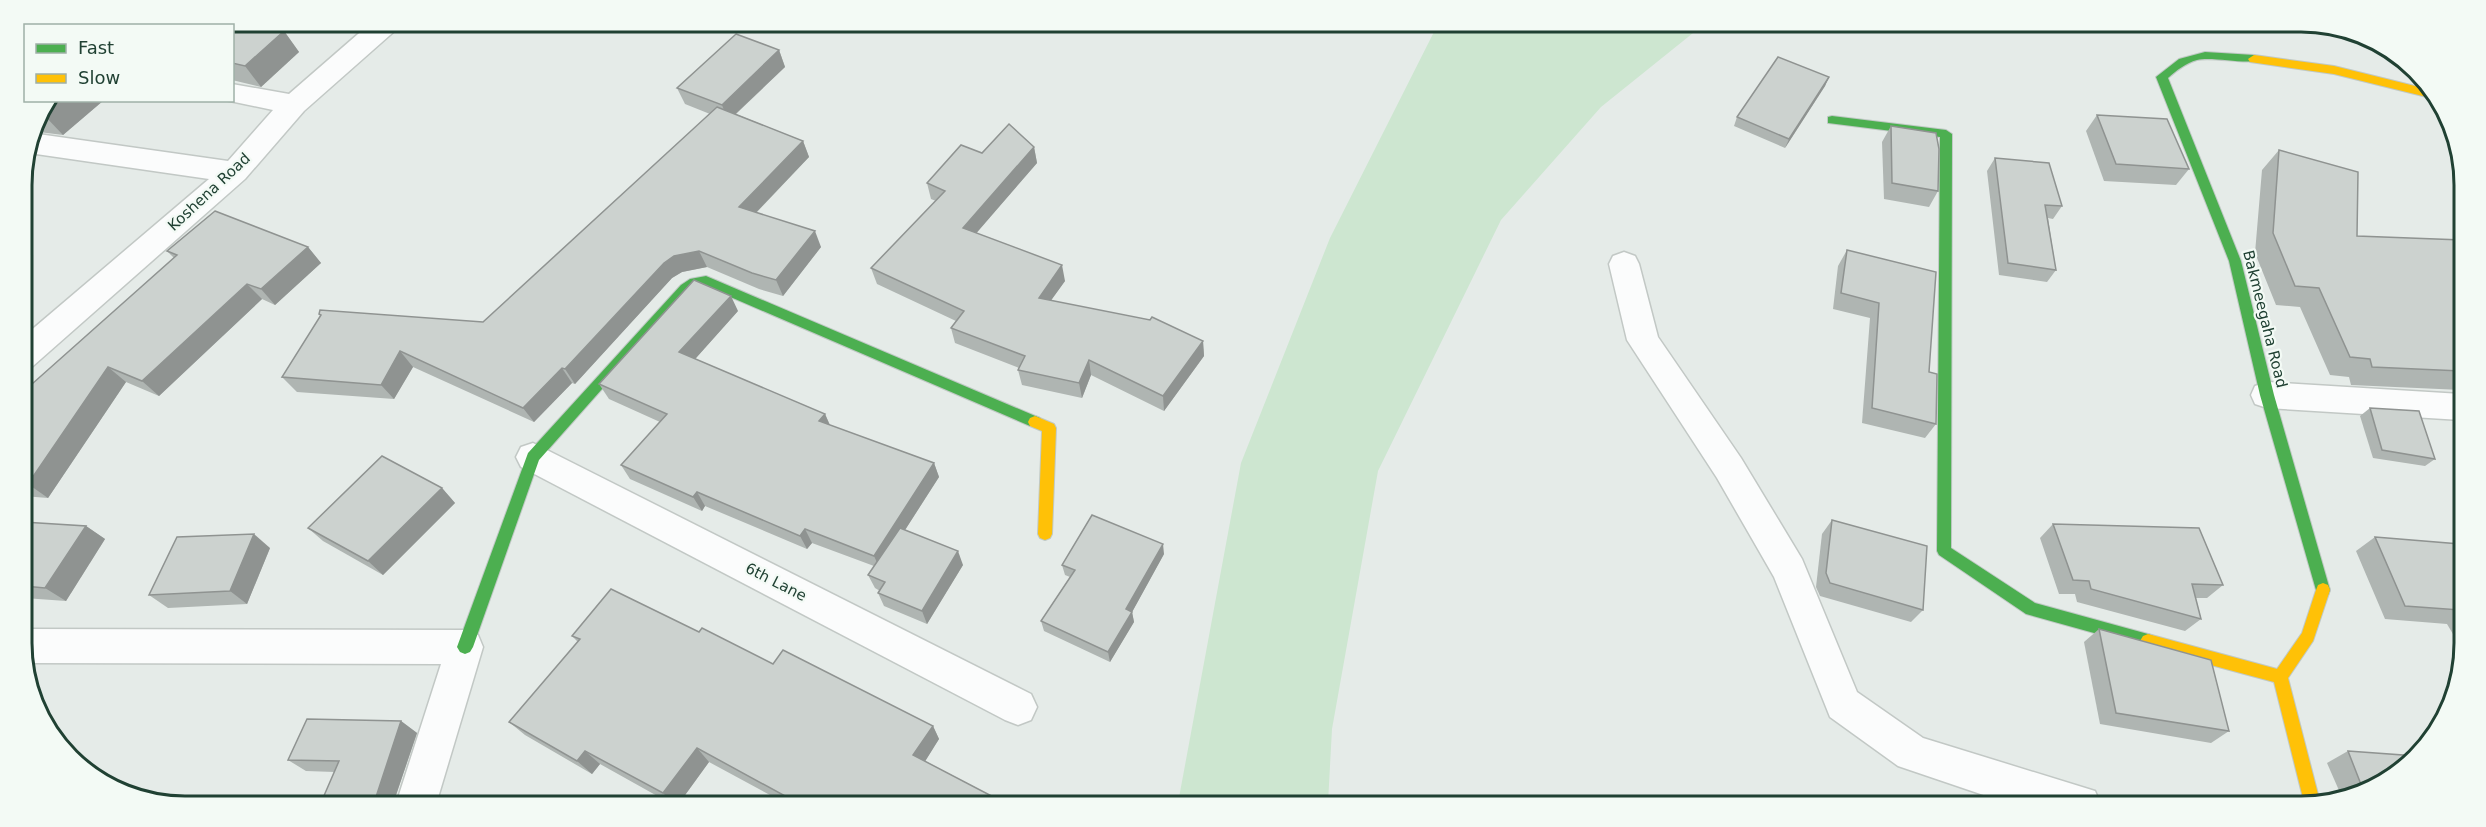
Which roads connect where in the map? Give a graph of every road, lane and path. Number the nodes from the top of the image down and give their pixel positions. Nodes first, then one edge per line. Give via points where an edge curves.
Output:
1 (377, 32) edge
2 (234, 93) edge
3 (2424, 93) edge
4 (294, 104) junction
5 (1833, 120) dead end
6 (37, 144) edge
7 (235, 172) junction
8 (1624, 264) dead end
9 (32, 348) edge
10 (2267, 395) junction
11 (2454, 407) edge
12 (533, 457) junction
13 (1045, 534) dead end
14 (32, 646) edge
15 (465, 647) junction
16 (2280, 677) junction
17 (1018, 707) dead end
18 (2042, 795) edge
19 (2310, 795) edge
20 (419, 796) edge

1 - 4 street, Koshena Road
2 - 4 street
3 - 10 street, Bakmeegaha Road via 2334,70 2212,53 2176,63 2162,77 2235,261
4 - 7 street, Koshena Road
5 - 16 street via 1946,134 1944,551 2031,609
6 - 7 street
7 - 9 street, Koshena Road
8 - 18 street via 1643,340 1729,468 1789,570 1843,704 1912,753
10 - 11 street
10 - 16 street, Bakmeegaha Road via 2324,588 2308,636
12 - 13 street via 685,288 706,281 1049,428
12 - 15 street
12 - 17 street, 6th Lane
14 - 15 street
15 - 20 street
16 - 19 street

